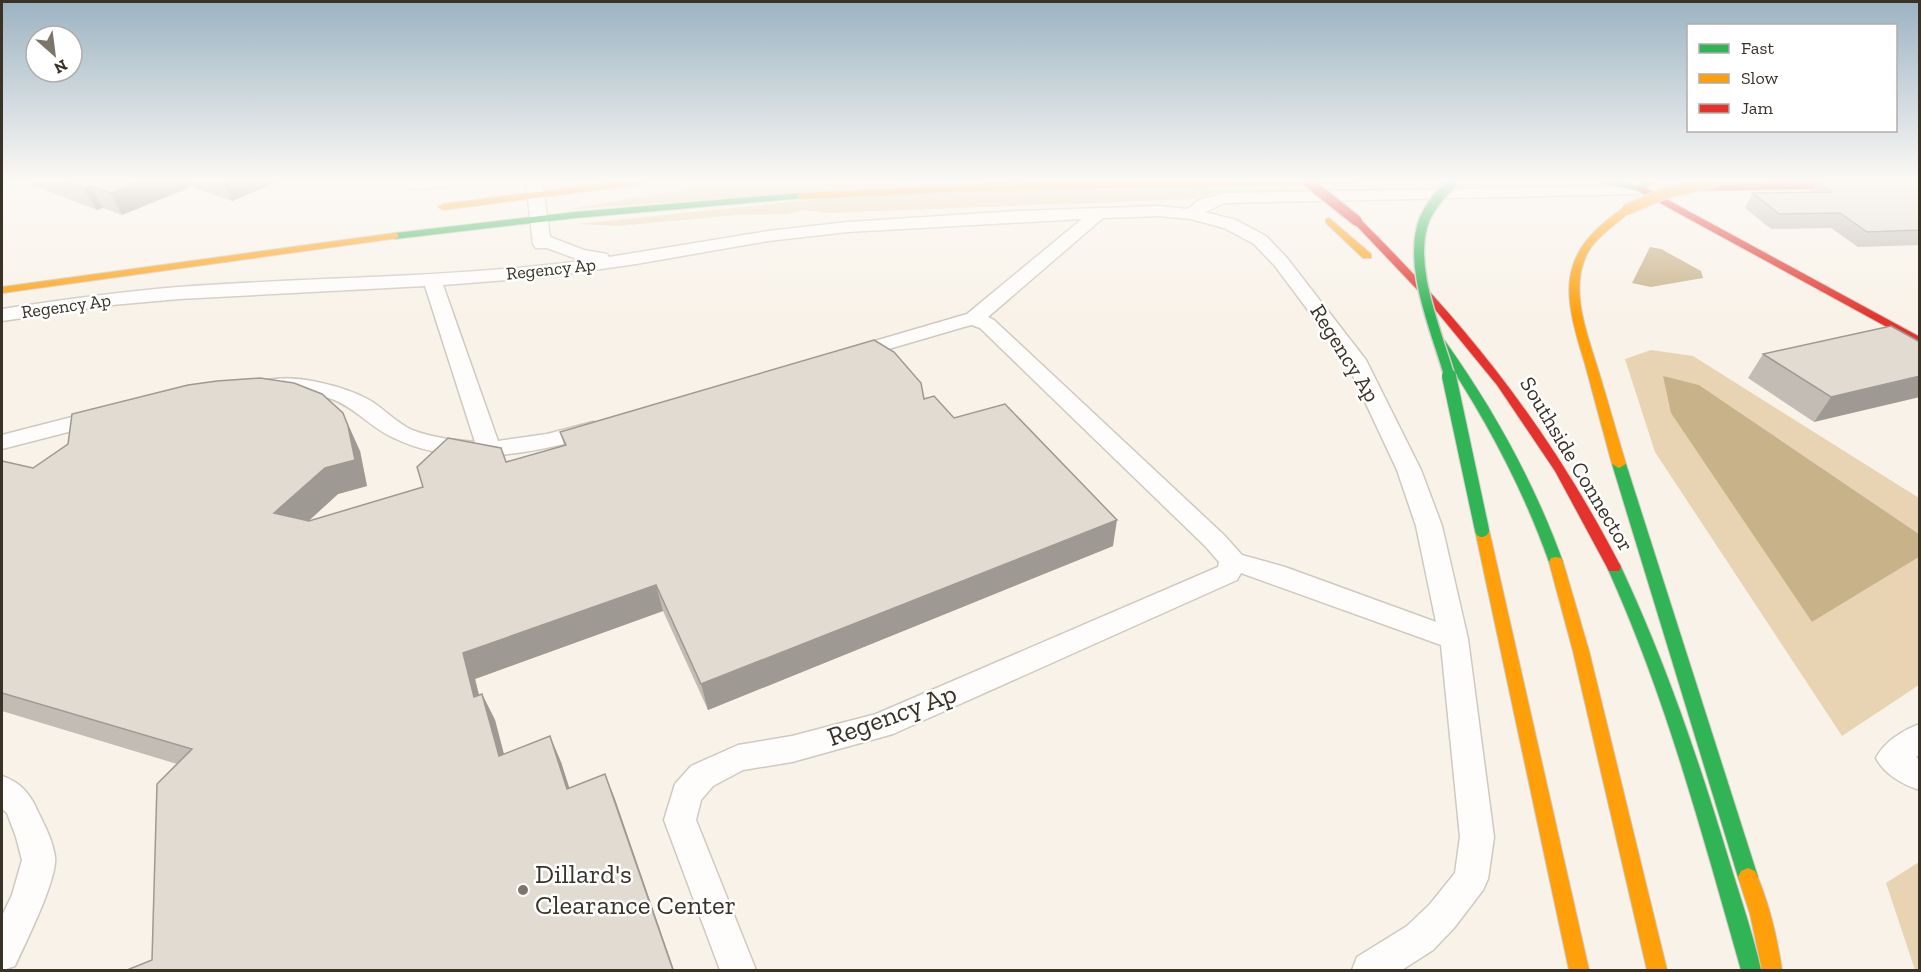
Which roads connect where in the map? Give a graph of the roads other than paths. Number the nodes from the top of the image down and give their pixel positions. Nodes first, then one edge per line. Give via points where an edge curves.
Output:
1 (390, 226) edge
2 (540, 226) edge
3 (867, 226) edge
4 (1083, 226) edge
5 (1234, 226) edge
6 (1334, 226) edge
7 (1363, 226) edge
8 (1423, 226) edge
9 (1602, 226) edge
10 (1717, 226) edge
11 (542, 240) junction
12 (636, 259) junction
13 (1381, 269) dead end
14 (545, 271) junction
15 (472, 278) junction
16 (432, 280) junction
17 (2, 290) edge
18 (1412, 303) dead end
19 (2, 315) edge
20 (974, 319) junction
21 (1920, 342) edge
22 (832, 360) edge
23 (258, 385) edge
24 (125, 411) edge
25 (612, 424) edge
26 (2, 442) edge
27 (489, 448) junction
28 (1233, 561) junction
29 (1454, 639) junction
30 (1920, 737) edge
31 (1920, 777) edge
32 (2, 790) edge
33 (2, 953) edge
34 (738, 970) edge
35 (1370, 970) edge
36 (1580, 970) edge
37 (1657, 970) edge
38 (1751, 970) edge
39 (1772, 970) edge

1 - 17 main road
2 - 11 street
3 - 12 street, Regency Ap via 807,231
4 - 20 street
5 - 29 street, Regency Ap via 1260,240 1308,294 1356,360 1409,470 1429,526
6 - 13 main road
7 - 38 main road, Southside Connector, bridge via 1398,259 1483,355 1530,421 1592,522 1644,635 1682,741
8 - 36 main road, bridge via 1420,245 1425,282
9 - 39 main road, bridge via 1581,252 1573,291 1576,313 1633,514 1760,914
10 - 21 main road
11 - 12 street via 580,255
11 - 14 street
11 - 15 street via 525,255
12 - 14 street, Regency Ap
14 - 15 street, Regency Ap
15 - 16 street, Regency Ap
16 - 19 street, Regency Ap via 179,293
16 - 27 street
18 - 37 main road via 1496,427 1543,525 1582,654
20 - 22 street
20 - 28 street via 1001,336
23 - 27 street via 321,390 357,402 404,434 446,446
24 - 26 street
25 - 27 street via 553,441
28 - 29 street
28 - 34 street, Regency Ap via 1228,573 882,725 792,749 738,758 702,776 686,794 680,820
29 - 35 street, Regency Ap via 1477,837 1471,879 1420,938
30 - 31 street via 1892,758
32 - 33 street via 19,804 39,861 28,898

